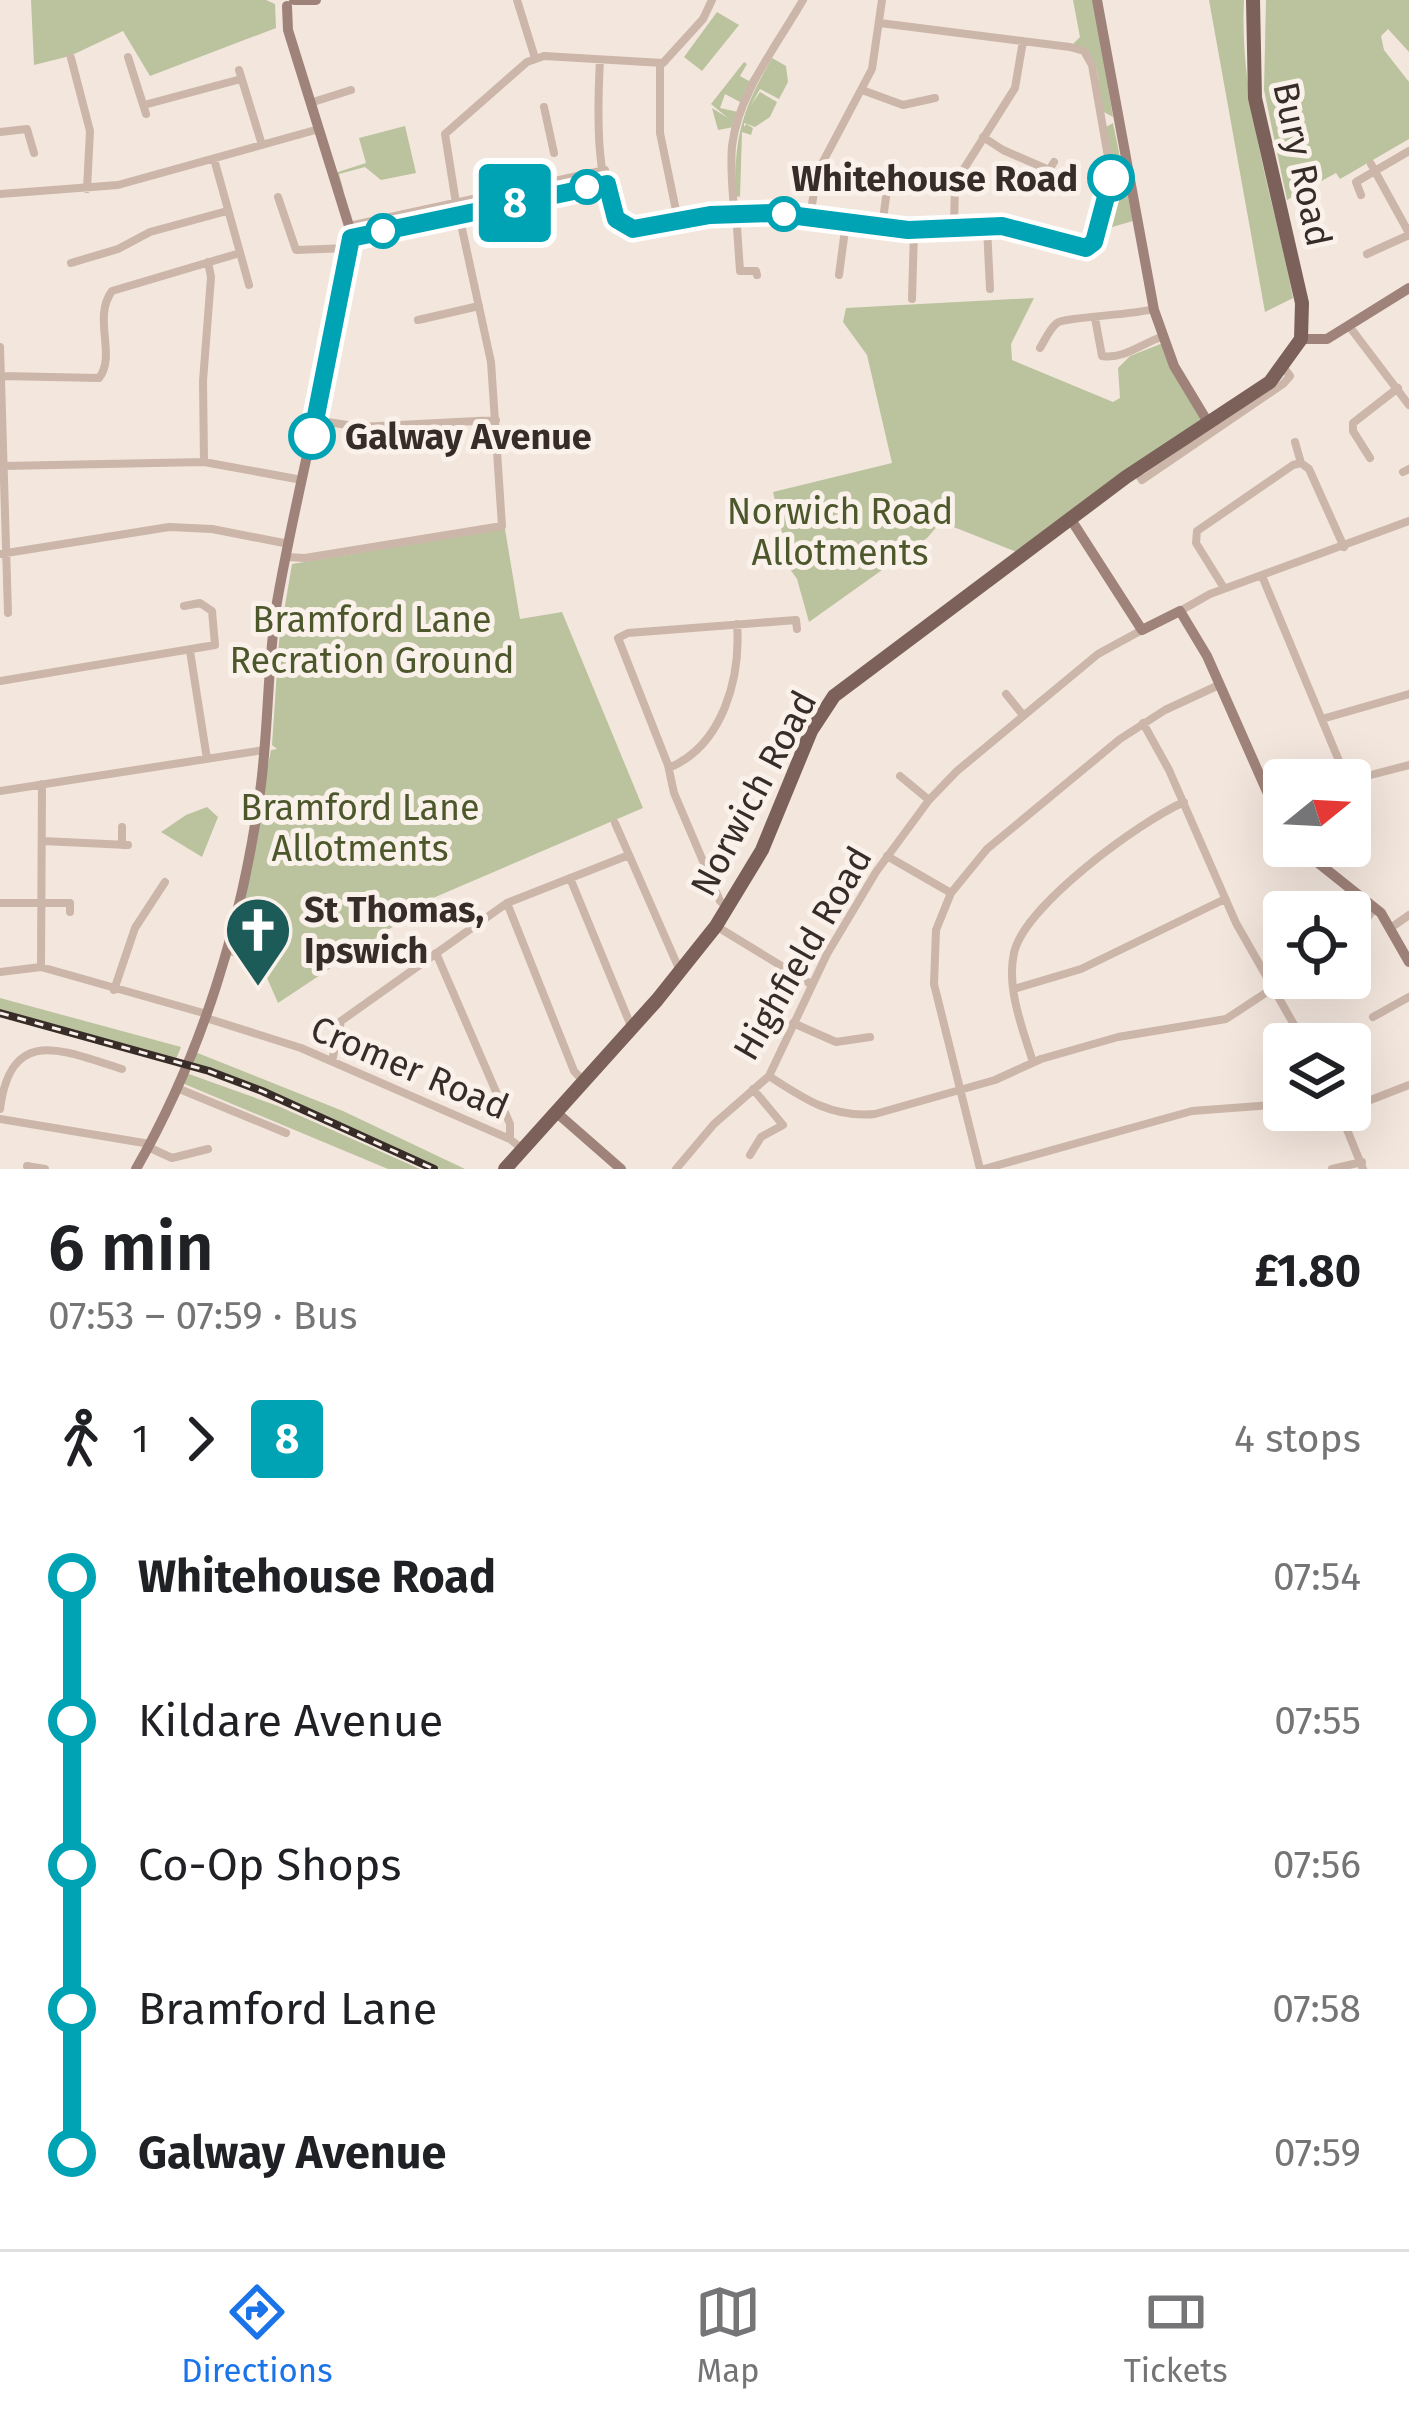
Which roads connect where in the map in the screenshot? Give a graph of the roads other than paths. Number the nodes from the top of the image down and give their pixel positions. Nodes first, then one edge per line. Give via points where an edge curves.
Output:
1 (316, 0) edge
2 (517, 0) edge
3 (712, 0) edge
4 (802, 0) edge
5 (882, 0) edge
6 (1097, 0) edge
7 (1253, 0) edge
8 (289, 2) edge
9 (880, 23) junction
10 (1023, 41) junction
11 (127, 57) dead end
12 (71, 58) dead end
13 (535, 58) junction
14 (600, 61) junction
15 (660, 64) junction
16 (351, 90) dead end
17 (862, 90) junction
18 (937, 97) dead end
19 (310, 103) junction
20 (544, 107) dead end
21 (1119, 119) junction
22 (1102, 121) junction
23 (319, 129) junction
24 (0, 132) edge
25 (983, 136) junction
26 (262, 146) junction
27 (1409, 151) edge
28 (34, 153) dead end
29 (554, 154) dead end
30 (214, 159) junction
31 (1373, 168) junction
32 (605, 170) junction
33 (1049, 170) dead end
34 (607, 184) junction
35 (87, 189) junction
36 (886, 193) dead end
37 (0, 194) edge
38 (1361, 195) dead end
39 (486, 196) junction
40 (277, 202) dead end
41 (457, 203) junction
42 (489, 208) junction
43 (428, 209) junction
44 (227, 211) junction
45 (735, 213) junction
46 (459, 215) junction
47 (810, 217) junction
48 (678, 220) junction
49 (430, 221) junction
50 (846, 223) junction
51 (883, 227) junction
52 (987, 227) junction
53 (954, 229) junction
54 (914, 230) junction
55 (1409, 234) edge
56 (350, 238) junction
57 (239, 253) junction
58 (1366, 254) dead end
59 (71, 262) dead end
60 (208, 262) junction
61 (757, 275) dead end
62 (838, 275) dead end
63 (245, 280) dead end
64 (1409, 288) edge
65 (990, 289) dead end
66 (912, 299) dead end
67 (479, 306) junction
68 (1154, 309) junction
69 (1094, 318) junction
70 (418, 320) dead end
71 (1348, 325) junction
72 (1162, 337) junction
73 (1301, 339) junction
74 (0, 347) edge
75 (1040, 348) dead end
76 (1284, 368) junction
77 (1, 376) edge
78 (1405, 396) edge
79 (315, 420) junction
80 (496, 421) junction
81 (1209, 424) junction
82 (1295, 442) dead end
83 (1370, 458) dead end
84 (204, 462) junction
85 (1301, 463) junction
86 (4, 466) junction
87 (1133, 474) junction
88 (302, 480) junction
89 (1070, 518) junction
90 (1409, 521) edge
91 (1344, 547) junction
92 (288, 550) junction
93 (3, 554) edge
94 (1262, 576) junction
95 (1225, 589) junction
96 (184, 606) dead end
97 (1180, 611) junction
98 (8, 613) dead end
99 (737, 625) junction
100 (797, 628) dead end
101 (1142, 630) junction
102 (190, 651) junction
103 (0, 681) edge
104 (1219, 686) junction
105 (1006, 694) dead end
106 (1409, 694) edge
107 (1023, 715) junction
108 (1322, 719) junction
109 (1143, 723) junction
110 (266, 750) junction
111 (207, 759) junction
112 (1409, 765) edge
113 (669, 768) junction
114 (900, 776) dead end
115 (1263, 783) edge
116 (42, 784) junction
117 (0, 791) edge
118 (929, 800) junction
119 (1184, 802) junction
120 (615, 823) dead end
121 (122, 827) dead end
122 (42, 841) junction
123 (629, 855) junction
124 (887, 856) junction
125 (1324, 867) edge
126 (570, 878) junction
127 (165, 882) dead end
128 (951, 893) junction
129 (1225, 899) junction
130 (0, 903) edge
131 (40, 903) junction
132 (507, 903) junction
133 (1376, 907) junction
134 (728, 908) junction
135 (70, 912) dead end
136 (1371, 914) edge
137 (1409, 915) edge
138 (716, 926) junction
139 (1392, 927) junction
140 (436, 953) junction
141 (1409, 962) edge
142 (41, 967) junction
143 (1263, 968) edge
144 (0, 972) edge
145 (681, 972) junction
146 (812, 984) junction
147 (1014, 989) junction
148 (114, 990) junction
149 (1263, 995) edge
150 (1409, 997) edge
151 (206, 1016) junction
152 (1373, 1017) dead end
153 (793, 1023) junction
154 (633, 1028) junction
155 (870, 1037) dead end
156 (332, 1061) junction
157 (1033, 1062) junction
158 (122, 1069) dead end
159 (769, 1076) junction
160 (4, 1077) edge
161 (584, 1082) junction
162 (1409, 1085) edge
163 (177, 1088) junction
164 (753, 1089) junction
165 (960, 1089) junction
166 (1371, 1100) edge
167 (1263, 1105) edge
168 (0, 1109) edge
169 (557, 1113) junction
170 (0, 1119) edge
171 (1351, 1131) edge
172 (286, 1133) dead end
173 (516, 1144) junction
174 (149, 1145) junction
175 (208, 1149) dead end
176 (750, 1155) dead end
177 (27, 1166) edge
178 (1362, 1166) edge
179 (45, 1169) edge
180 (136, 1169) edge
181 (505, 1169) edge
182 (621, 1169) edge
183 (676, 1169) edge
184 (982, 1169) edge
185 (1332, 1169) edge

1 - 8 street
2 - 13 street
3 - 15 street
4 - 45 street via 736,125
5 - 9 street
6 - 21 street
7 - 73 main road, Bury Road via 1254,88 1300,294
8 - 19 street via 288,30
9 - 10 street
9 - 17 street
10 - 22 street via 1088,56
10 - 25 street via 1016,84
11 - 26 street via 145,110 240,75
12 - 35 street via 90,130
13 - 14 street
13 - 41 street via 447,128
14 - 15 street
14 - 32 street
15 - 48 street via 660,133
16 - 19 street
17 - 18 street via 903,105
17 - 47 street via 819,170
19 - 23 street
20 - 29 street
21 - 22 street
21 - 68 street
22 - 52 street via 1111,178 1093,244
23 - 26 street
23 - 56 street
24 - 28 street via 27,129
25 - 33 street
25 - 53 street via 955,183
26 - 30 street
27 - 31 street
30 - 35 street
30 - 44 street
31 - 38 street via 1356,182
31 - 55 street
32 - 34 street
32 - 39 street
34 - 42 street
34 - 48 street via 624,226
35 - 37 street
36 - 51 street
39 - 41 street
39 - 42 street
40 - 56 street via 296,250
41 - 43 street
42 - 46 street
43 - 49 street
43 - 56 street
44 - 57 street
44 - 59 street
45 - 47 street
45 - 48 street
45 - 61 street via 740,272
46 - 49 street
46 - 67 street
47 - 50 street
49 - 56 street
50 - 51 street
50 - 62 street
51 - 54 street
52 - 53 street
52 - 65 street
53 - 54 street
54 - 66 street
55 - 58 street
56 - 79 street
57 - 60 street
57 - 63 street
60 - 77 street via 149,273 105,301 104,381
60 - 84 street
64 - 71 street
67 - 70 street
67 - 80 street
68 - 69 street
68 - 72 street
69 - 72 street via 1107,358
69 - 75 street via 1058,322
71 - 73 street via 1324,340
71 - 78 street
72 - 81 street
73 - 76 main road, Norwich Road
74 - 77 street
76 - 81 main road, Norwich Road
76 - 87 street, Norwich Road via 1285,382 1142,480
77 - 86 street
78 - 83 street via 1353,423
79 - 80 street via 360,427
79 - 88 street
80 - 92 street via 502,526 304,558
81 - 87 main road, Norwich Road
82 - 85 street
84 - 86 street
84 - 88 street
85 - 91 street
85 - 95 street via 1197,531 1196,543
86 - 93 street
87 - 89 main road, Norwich Road
88 - 92 street
89 - 101 street
89 - 134 main road, Norwich Road via 834,696
90 - 91 street
91 - 94 street
92 - 93 street via 212,529 169,527
92 - 110 street via 272,639
93 - 98 street
94 - 95 street
94 - 108 street
95 - 97 street
96 - 102 street via 207,604 217,635 215,645
97 - 101 street
97 - 104 street
99 - 100 street via 796,620
99 - 113 street via 738,670 712,731 697,752
99 - 113 street via 618,638
101 - 107 street, Highfield Road via 1098,654
102 - 103 street
102 - 111 street
104 - 109 street
104 - 115 street
105 - 107 street
106 - 108 street
107 - 118 street, Highfield Road
108 - 112 street via 1345,770 1363,778
109 - 119 street
109 - 128 street via 987,849
110 - 111 street
110 - 151 street via 240,897
111 - 116 street
113 - 134 street
114 - 118 street
116 - 117 street
116 - 122 street
118 - 124 street, Highfield Road
119 - 129 street
119 - 147 street via 1133,830 1028,921 1013,956
120 - 123 street
121 - 122 street via 125,845
122 - 131 street
123 - 126 street
123 - 145 street
124 - 128 street
124 - 146 street, Highfield Road
125 - 133 street
126 - 132 street
126 - 154 street
127 - 148 street via 134,928
128 - 165 street via 936,930 933,975
129 - 143 street
129 - 147 street via 1090,965
130 - 131 street
131 - 135 street via 70,903
131 - 142 street
132 - 140 street
132 - 161 street
133 - 136 street
133 - 139 street
134 - 138 main road, Norwich Road
137 - 139 street
138 - 145 main road, Norwich Road
138 - 146 street
139 - 141 street
140 - 156 street via 341,1021
140 - 173 street
142 - 144 street
142 - 148 street, Cromer Road
145 - 154 main road, Norwich Road
146 - 153 street, Highfield Road
147 - 157 street
148 - 151 street, Cromer Road
149 - 157 street via 1226,1019 1134,1033
150 - 152 street
151 - 156 street, Cromer Road
151 - 163 street
153 - 155 street via 836,1042
153 - 159 street, Highfield Road
154 - 161 main road, Norwich Road
156 - 173 street, Cromer Road
157 - 165 street
158 - 160 street via 40,1049
159 - 164 street, Highfield Road
159 - 165 street via 824,1109 858,1115
160 - 168 street
161 - 169 main road, Norwich Road
162 - 166 street
163 - 172 street
163 - 174 street
164 - 176 street via 784,1125 761,1137
164 - 183 street, Highfield Road
165 - 184 street
167 - 184 street via 1192,1112
169 - 173 main road, Norwich Road
169 - 182 street
170 - 174 street
171 - 178 street
173 - 181 main road, Norwich Road
174 - 175 street via 172,1158
174 - 180 street
177 - 179 street
178 - 185 street

